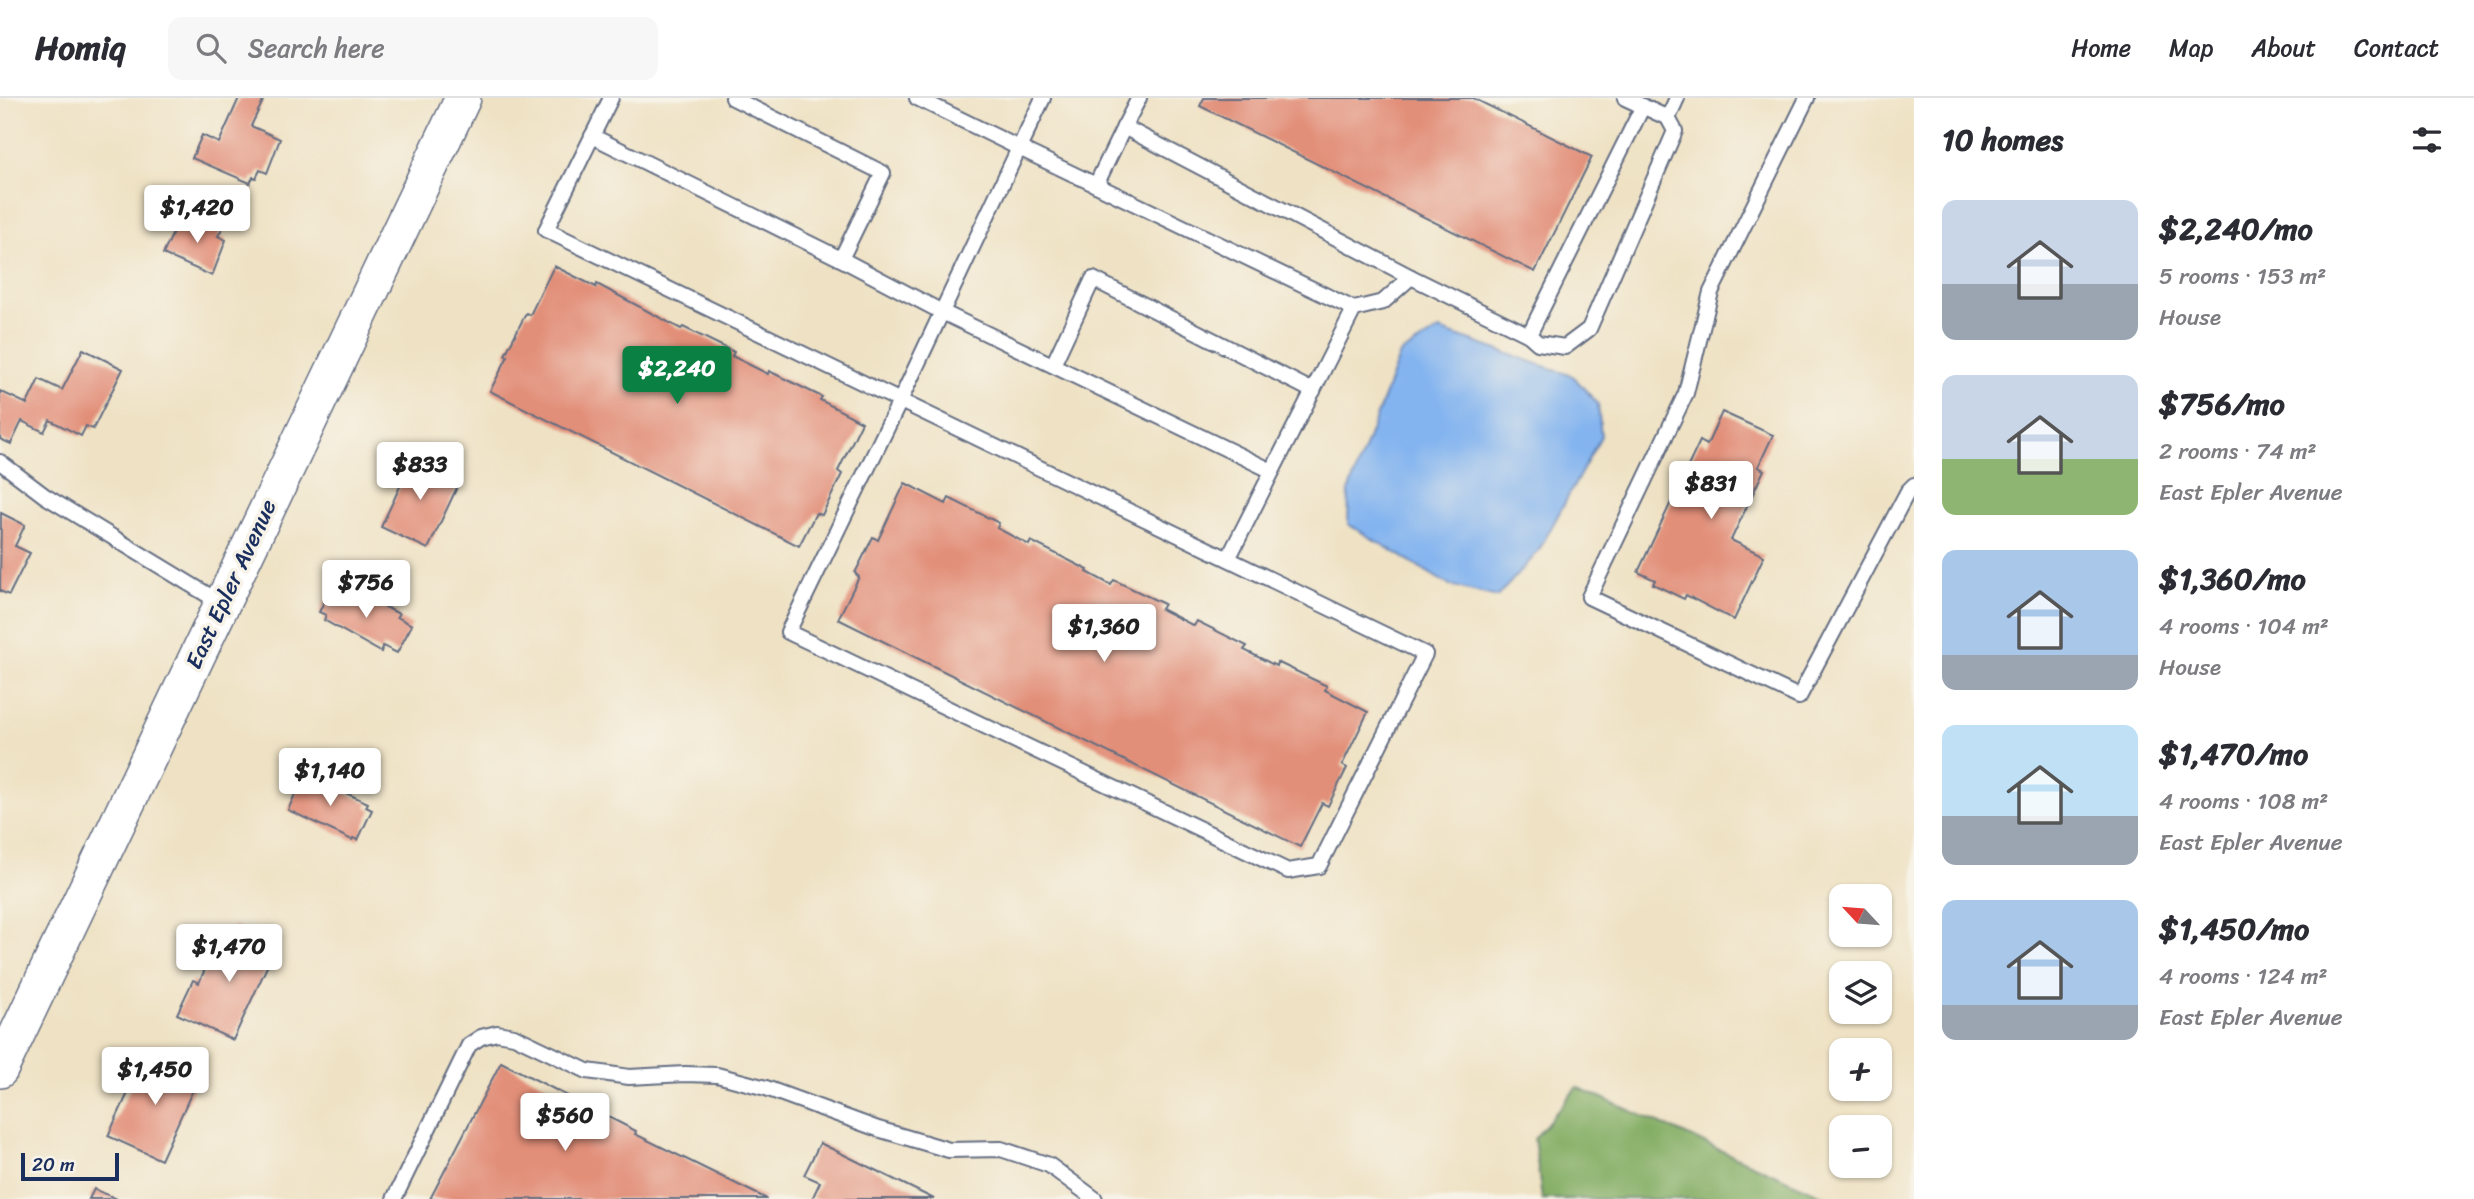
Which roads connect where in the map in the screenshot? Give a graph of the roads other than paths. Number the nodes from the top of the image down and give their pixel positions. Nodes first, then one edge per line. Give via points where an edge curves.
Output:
1 (463, 98) edge
2 (611, 98) edge
3 (733, 98) edge
4 (917, 98) edge
5 (1042, 98) edge
6 (1139, 98) edge
7 (1625, 98) edge
8 (1677, 98) edge
9 (1807, 98) edge
10 (937, 102) edge
11 (1643, 106) junction
12 (1668, 118) junction
13 (1124, 127) junction
14 (592, 136) junction
15 (1019, 148) junction
16 (1096, 185) junction
17 (841, 259) junction
18 (1411, 277) junction
19 (1354, 309) junction
20 (942, 313) junction
21 (1530, 335) junction
22 (1053, 365) junction
23 (1313, 391) junction
24 (900, 401) junction
25 (0, 462) edge
26 (1272, 471) junction
27 (1914, 485) edge
28 (1228, 559) junction
29 (222, 604) junction
30 (0, 1070) edge
31 (394, 1199) edge
32 (1095, 1199) edge

1 - 29 street, East Epler Avenue
2 - 14 lane
3 - 17 lane via 883,173
4 - 10 lane
5 - 15 lane
6 - 13 lane
7 - 11 lane
8 - 12 lane
9 - 27 lane via 1711,292 1686,393 1589,597 1799,697
10 - 15 lane
11 - 12 lane
11 - 21 lane
12 - 21 lane via 1675,131 1589,329 1565,347 1538,344
13 - 16 lane
13 - 18 lane
14 - 17 lane
14 - 24 lane via 546,230
15 - 16 lane
15 - 20 lane
16 - 19 lane
17 - 20 lane
18 - 19 lane via 1383,302
18 - 21 lane
19 - 23 lane
20 - 22 lane
20 - 24 lane
22 - 23 lane via 1093,279
22 - 26 lane
23 - 26 lane
24 - 28 lane
24 - 28 lane via 788,632 1288,871 1319,866 1425,654
25 - 29 lane via 45,496
26 - 28 lane
29 - 30 street, East Epler Avenue
31 - 32 lane via 469,1045 498,1033 587,1071 629,1077 717,1075 949,1150 1000,1149 1049,1165

